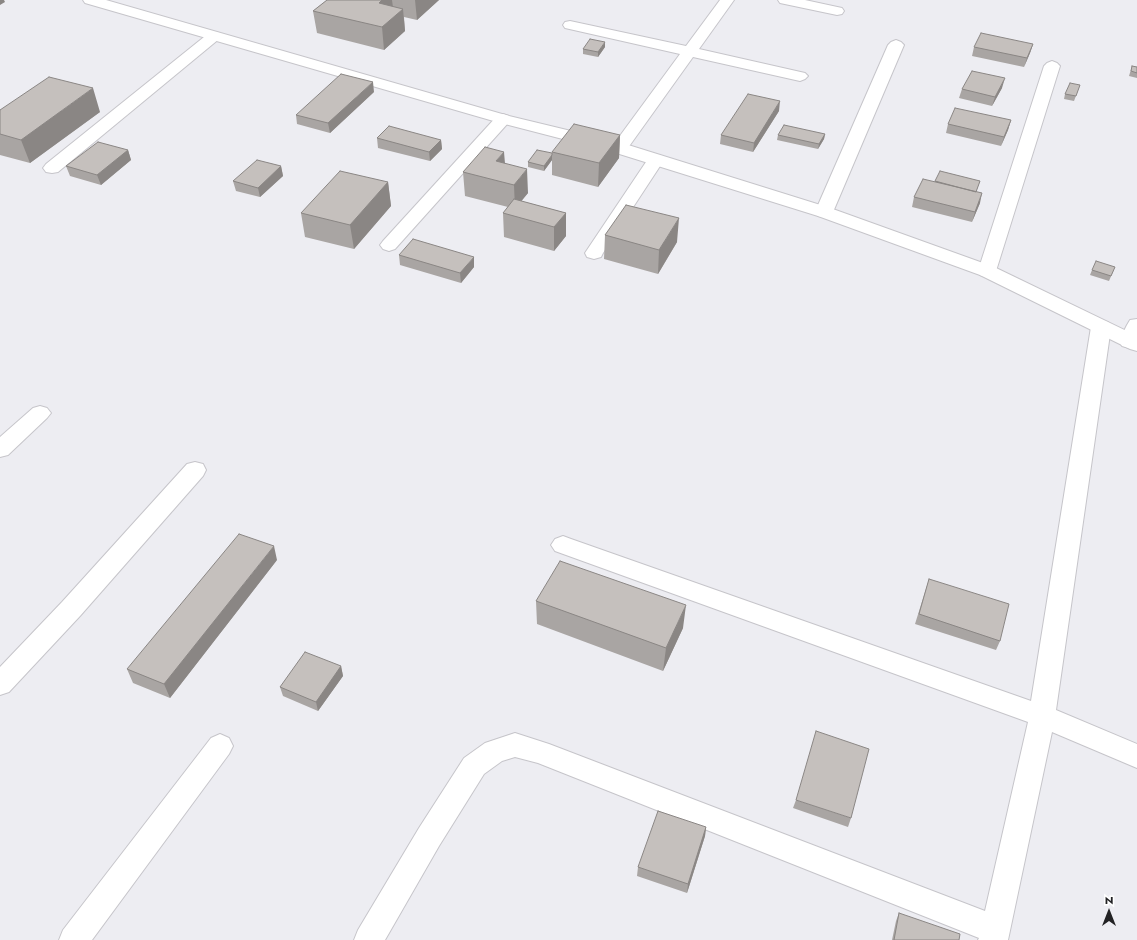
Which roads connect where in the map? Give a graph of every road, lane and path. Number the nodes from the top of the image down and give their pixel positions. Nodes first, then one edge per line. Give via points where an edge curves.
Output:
1 (90, 0) edge
2 (727, 0) edge
3 (785, 0) edge
4 (837, 11) dead end
5 (570, 25) dead end
6 (214, 36) junction
7 (896, 45) dead end
8 (688, 51) junction
9 (1052, 66) dead end
10 (800, 76) dead end
11 (503, 119) junction
12 (619, 148) junction
13 (656, 160) junction
14 (52, 168) dead end
15 (824, 212) junction
16 (389, 246) dead end
17 (594, 253) dead end
18 (987, 271) junction
19 (1101, 327) junction
20 (1134, 337) edge
21 (40, 412) dead end
22 (0, 449) edge
23 (195, 470) dead end
24 (563, 545) dead end
25 (0, 684) edge
26 (1042, 716) junction
27 (220, 746) dead end
28 (1137, 756) edge
29 (994, 935) edge
30 (74, 940) edge
31 (369, 940) edge

1 - 6 street
2 - 8 street
3 - 4 street
5 - 8 street
6 - 11 street
6 - 14 street
7 - 15 street
8 - 10 street
8 - 12 street
9 - 18 street
11 - 12 street
11 - 16 street
12 - 13 street
13 - 15 street
13 - 17 street
15 - 18 street
18 - 19 street
19 - 20 street
19 - 26 street
21 - 22 street
23 - 25 street
24 - 26 street
26 - 28 street
26 - 29 street
27 - 30 street
29 - 31 street via 540,752 515,745 494,751 474,766

